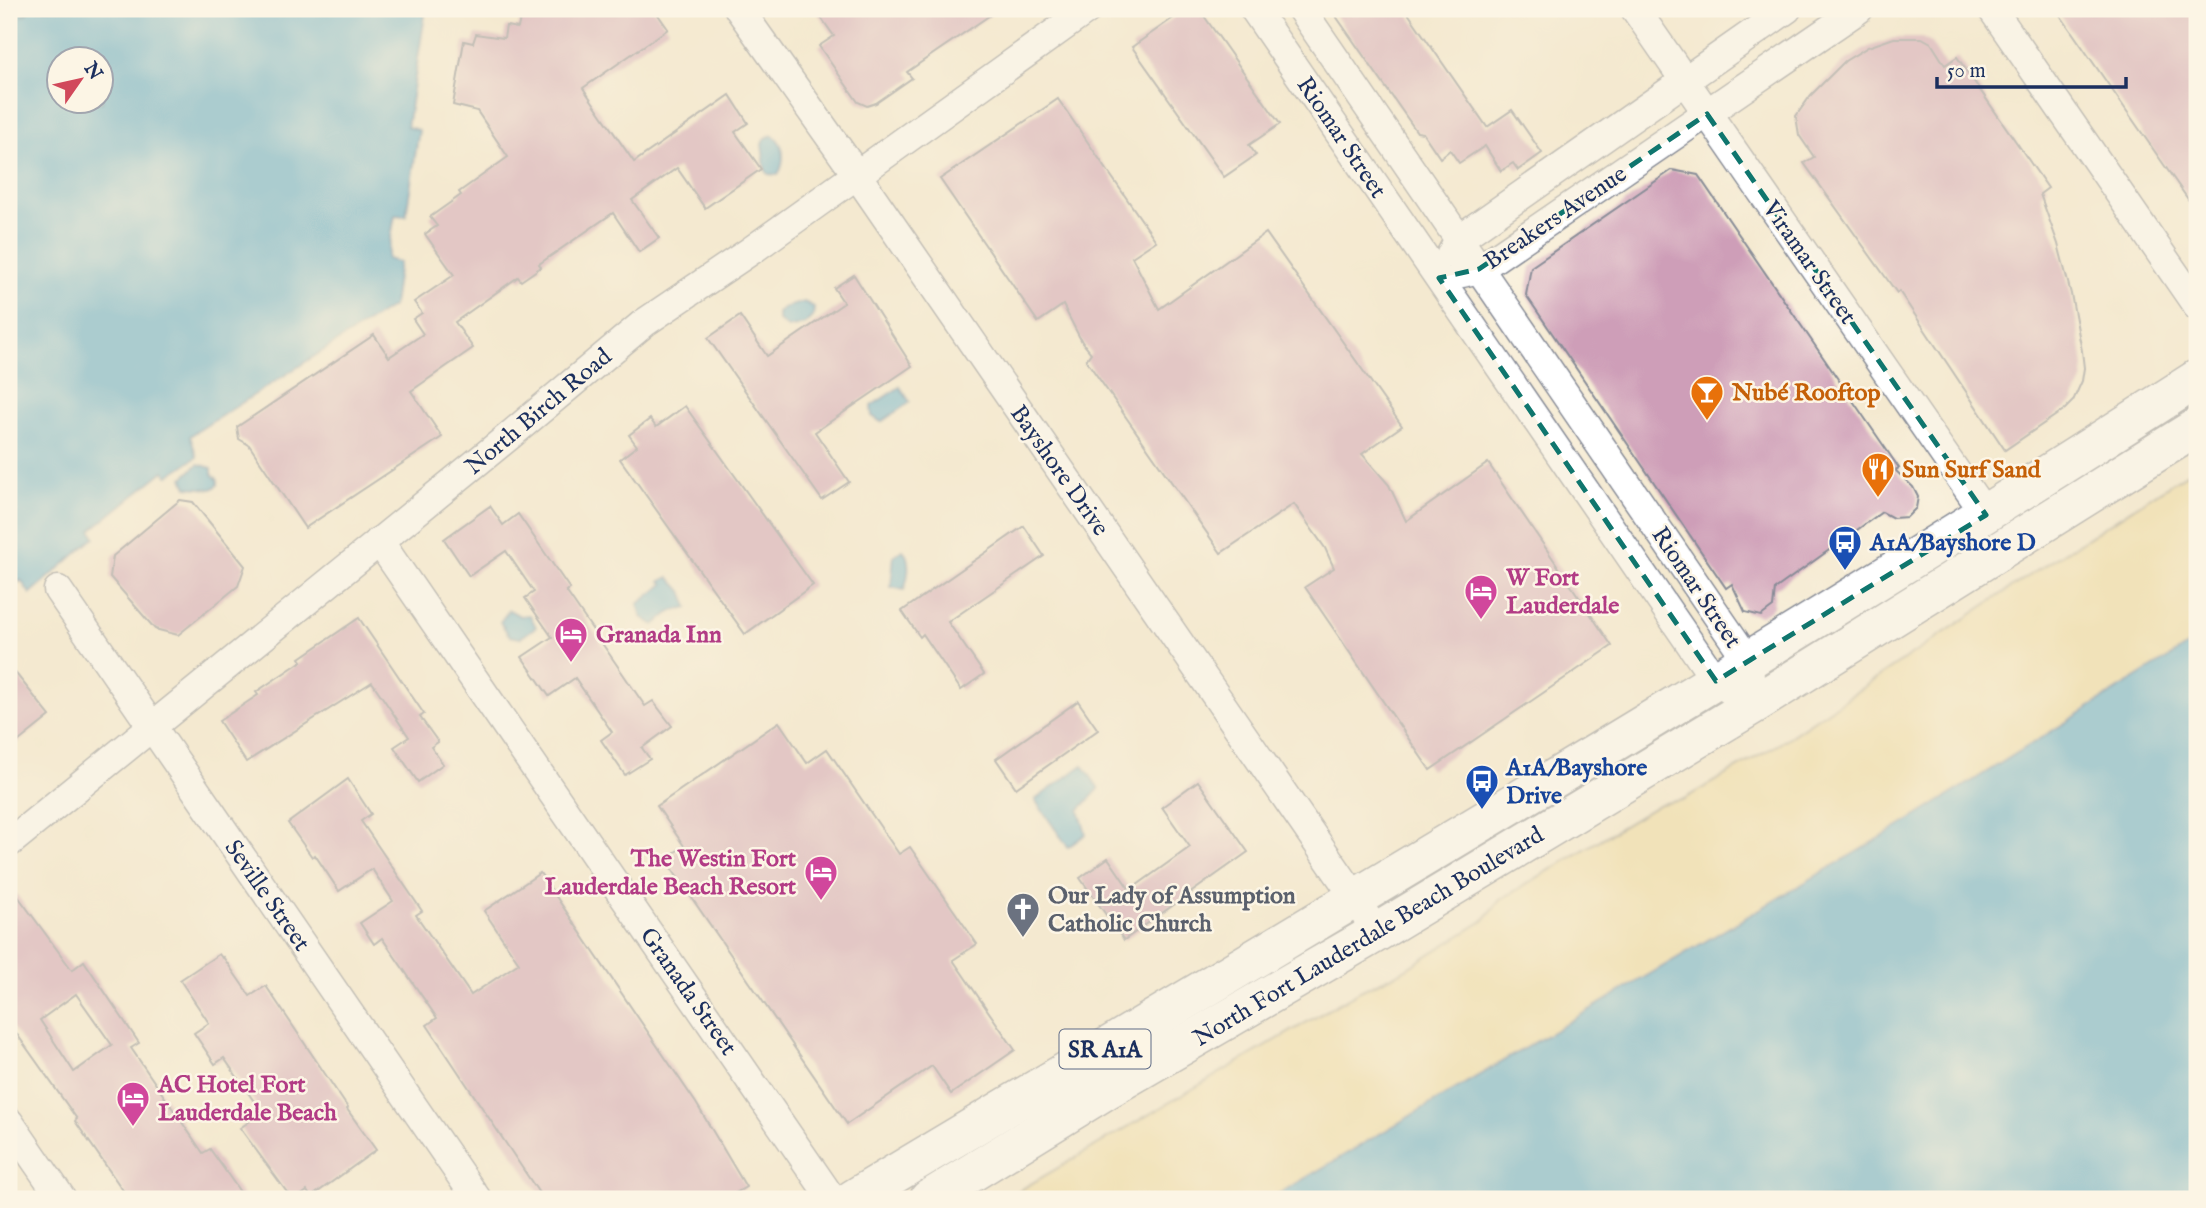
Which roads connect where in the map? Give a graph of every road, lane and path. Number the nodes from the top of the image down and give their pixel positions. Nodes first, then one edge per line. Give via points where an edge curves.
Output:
1 (739, 9) edge
2 (1088, 9) edge
3 (1254, 9) edge
4 (1301, 9) edge
5 (1635, 9) edge
6 (1787, 9) edge
7 (1859, 9) edge
8 (1992, 9) edge
9 (1685, 81) junction
10 (1707, 114) junction
11 (857, 175) junction
12 (1459, 239) junction
13 (1479, 269) junction
14 (1438, 278) junction
15 (2197, 306) edge
16 (2197, 379) edge
17 (2197, 427) edge
18 (1986, 515) junction
19 (379, 541) junction
20 (58, 590) dead end
21 (1749, 662) junction
22 (1716, 681) junction
23 (1753, 705) junction
24 (152, 726) junction
25 (9, 843) edge
26 (1356, 899) junction
27 (1376, 933) junction
28 (9, 1122) edge
29 (62, 1199) edge
30 (477, 1199) edge
31 (832, 1199) edge
32 (853, 1199) edge
33 (929, 1199) edge

1 - 11 street, Bayshore Drive
2 - 11 street, North Birch Road
3 - 14 street, Riomar Street
4 - 12 street, Riomar Street
5 - 9 street, Viramar Street
6 - 9 street, Breakers Avenue
7 - 10 street, Breakers Avenue
8 - 15 street
9 - 10 street, Viramar Street
9 - 12 street, Breakers Avenue
10 - 13 street, Breakers Avenue
10 - 18 street, Viramar Street
11 - 19 street, North Birch Road via 653,315
11 - 26 street, Bayshore Drive
12 - 13 street, Riomar Street
12 - 14 street, Breakers Avenue
13 - 14 street, Breakers Avenue
13 - 21 street, Riomar Street
14 - 22 street, Riomar Street
16 - 18 main road, North Fort Lauderdale Beach Boulevard / SR A1A
17 - 23 main road, North Fort Lauderdale Beach Boulevard / SR A1A
18 - 21 main road, North Fort Lauderdale Beach Boulevard / SR A1A
19 - 24 street, North Birch Road
19 - 31 street, Granada Street
20 - 24 street, Seville Street
21 - 22 main road, North Fort Lauderdale Beach Boulevard / SR A1A
21 - 23 street, Riomar Street
22 - 23 street, Riomar Street
22 - 26 main road, North Fort Lauderdale Beach Boulevard / SR A1A
23 - 27 main road, North Fort Lauderdale Beach Boulevard / SR A1A
24 - 25 street, North Birch Road
24 - 30 street, Seville Street
26 - 27 street, Bayshore Drive
26 - 32 main road, North Fort Lauderdale Beach Boulevard / SR A1A
27 - 33 main road, North Fort Lauderdale Beach Boulevard / SR A1A
28 - 29 street

